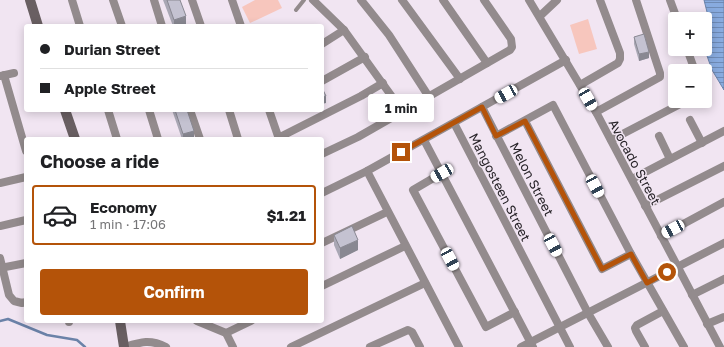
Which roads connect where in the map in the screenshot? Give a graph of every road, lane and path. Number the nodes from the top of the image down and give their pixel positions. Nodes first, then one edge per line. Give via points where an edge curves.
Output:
1 (30, 0) edge
2 (72, 0) edge
3 (113, 0) edge
4 (154, 0) edge
5 (192, 0) edge
6 (232, 0) edge
7 (304, 0) edge
8 (314, 0) edge
9 (361, 0) edge
10 (402, 0) edge
11 (444, 0) edge
12 (484, 0) edge
13 (529, 0) edge
14 (557, 0) edge
15 (600, 0) edge
16 (636, 0) edge
17 (670, 0) edge
18 (296, 10) dead end
19 (674, 12) edge
20 (540, 16) junction
21 (37, 24) edge
22 (79, 24) edge
23 (121, 24) edge
24 (161, 24) edge
25 (200, 24) edge
26 (240, 24) edge
27 (344, 30) junction
28 (324, 43) edge
29 (364, 57) junction
30 (566, 60) junction
31 (487, 63) junction
32 (14, 73) dead end
33 (2, 76) edge
34 (460, 79) junction
35 (324, 80) edge
36 (383, 83) junction
37 (580, 85) junction
38 (429, 97) junction
39 (482, 107) junction
40 (673, 108) edge
41 (66, 112) edge
42 (109, 112) edge
43 (150, 112) edge
44 (191, 112) edge
45 (229, 112) edge
46 (270, 112) edge
47 (403, 112) junction
48 (596, 112) junction
49 (690, 120) dead end
50 (525, 121) junction
51 (454, 123) junction
52 (724, 131) edge
53 (496, 136) junction
54 (659, 136) dead end
55 (74, 137) edge
56 (117, 137) edge
57 (157, 137) edge
58 (199, 137) edge
59 (237, 137) edge
60 (278, 137) edge
61 (280, 137) edge
62 (424, 140) junction
63 (611, 140) junction
64 (702, 142) junction
65 (24, 145) edge
66 (324, 153) edge
67 (670, 159) junction
68 (724, 166) edge
69 (367, 171) junction
70 (442, 173) junction
71 (24, 177) edge
72 (632, 179) junction
73 (0, 183) edge
74 (324, 192) edge
75 (724, 202) edge
76 (645, 206) junction
77 (387, 212) junction
78 (24, 220) edge
79 (0, 226) edge
80 (661, 236) junction
81 (324, 242) edge
82 (724, 243) edge
83 (405, 246) junction
84 (631, 254) junction
85 (0, 258) edge
86 (24, 263) edge
87 (677, 266) junction
88 (1, 267) edge
89 (724, 279) edge
90 (425, 283) junction
91 (647, 283) junction
92 (324, 285) edge
93 (692, 296) junction
94 (24, 302) edge
95 (663, 311) junction
96 (515, 312) junction
97 (588, 313) junction
98 (724, 317) edge
99 (120, 323) edge
100 (201, 323) edge
101 (247, 323) edge
102 (707, 324) junction
103 (559, 328) junction
104 (226, 333) junction
105 (532, 345) edge
106 (124, 347) edge
107 (166, 347) edge
108 (234, 347) edge
109 (292, 347) edge
110 (370, 347) edge
111 (420, 347) edge
112 (458, 347) edge
113 (521, 347) edge
114 (570, 347) edge
115 (608, 347) edge
116 (645, 347) edge
117 (684, 347) edge
118 (720, 347) edge

1 - 21 street
2 - 22 street
3 - 23 street
4 - 24 street
5 - 25 street
6 - 26 street
7 - 18 lane
8 - 27 street
9 - 38 street via 389,35
10 - 34 street
11 - 31 street
12 - 31 street via 511,38 512,47
13 - 20 street, Avocado Street
14 - 20 street
15 - 37 street via 620,59 618,63
16 - 48 street via 660,77
17 - 19 street
20 - 30 street, Avocado Street
27 - 28 street
27 - 29 street
29 - 35 street
29 - 36 street
30 - 37 street, Avocado Street
30 - 39 street
31 - 34 street
32 - 33 street
33 - 65 street
34 - 38 street
36 - 47 street
36 - 61 street
37 - 48 street, Avocado Street
38 - 47 street
39 - 51 street
39 - 53 street, Melon Street
40 - 63 street
41 - 55 street
42 - 56 street
43 - 57 street
44 - 58 street
45 - 59 street
46 - 60 street
47 - 66 street
48 - 63 street, Avocado Street
49 - 64 street
50 - 53 street
50 - 84 street via 602,269
50 - 84 street via 553,105
51 - 62 street
51 - 103 street, Mangosteen Street
52 - 64 street
53 - 97 street, Melon Street
54 - 67 street
62 - 69 street
62 - 70 street
63 - 72 street, Avocado Street
64 - 67 street
67 - 72 street
68 - 76 street
69 - 74 street
69 - 77 street
70 - 96 street
70 - 96 street via 413,190 486,327
71 - 73 street
72 - 76 street, Avocado Street
75 - 80 street
76 - 80 street, Avocado Street
77 - 81 street
77 - 83 street
78 - 79 street
80 - 87 street, Avocado Street
82 - 87 street
83 - 90 street
83 - 92 street
84 - 91 street
85 - 88 street
86 - 88 street
87 - 91 street
87 - 93 street, Avocado Street
88 - 94 street via 9,295 14,301
89 - 93 street
90 - 109 street
90 - 112 street
91 - 95 street
91 - 97 street
93 - 102 street, Avocado Street
95 - 116 street via 635,328
95 - 117 street
96 - 105 street
97 - 103 street
97 - 115 street, Melon Street
98 - 102 street
99 - 106 street
100 - 104 street
101 - 104 street
102 - 118 street, Avocado Street
103 - 105 street
103 - 114 street, Mangosteen Street
104 - 108 street
105 - 113 street
106 - 107 street via 154,342
110 - 111 street via 408,330 412,332

